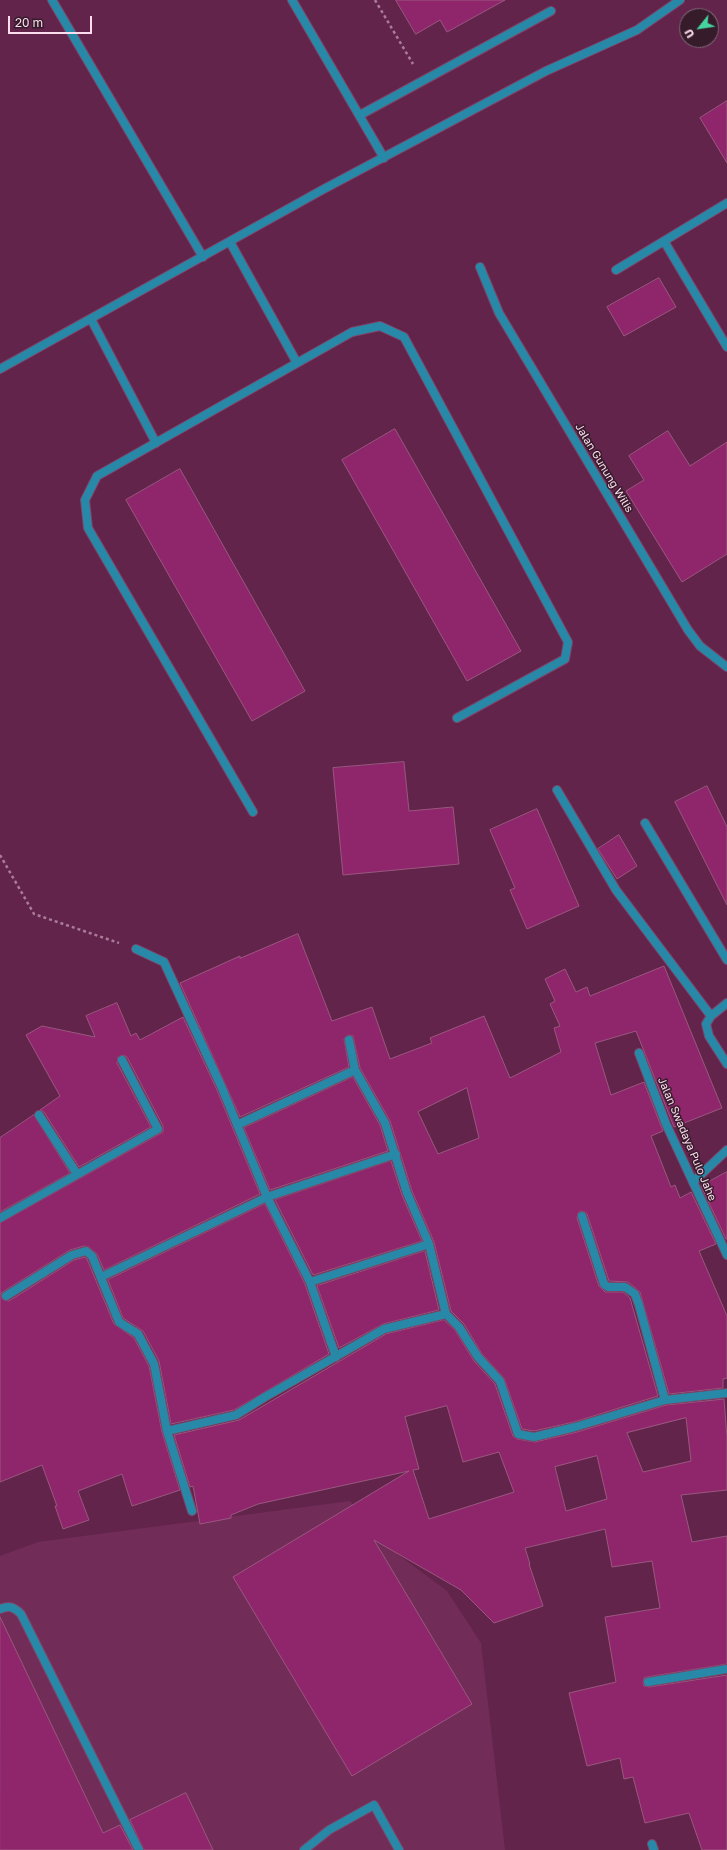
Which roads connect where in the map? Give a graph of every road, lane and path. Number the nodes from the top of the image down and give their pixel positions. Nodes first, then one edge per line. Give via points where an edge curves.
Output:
1 (52, 0) edge
2 (292, 0) edge
3 (375, 0) edge
4 (680, 0) edge
5 (551, 11) dead end
6 (423, 80) junction
7 (360, 115) junction
8 (384, 158) junction
9 (727, 203) edge
10 (664, 241) junction
11 (230, 242) junction
12 (203, 257) junction
13 (480, 267) dead end
14 (616, 270) dead end
15 (91, 319) junction
16 (727, 347) edge
17 (297, 364) junction
18 (0, 369) edge
19 (156, 443) junction
20 (727, 667) edge
21 (457, 718) dead end
22 (557, 790) dead end
23 (253, 812) dead end
24 (645, 823) dead end
25 (0, 855) edge
26 (136, 949) joint
27 (727, 960) edge
28 (727, 1003) edge
29 (711, 1016) junction
30 (349, 1040) dead end
31 (639, 1053) dead end
32 (122, 1060) dead end
33 (727, 1064) edge
34 (355, 1070) junction
35 (39, 1115) dead end
36 (237, 1126) junction
37 (727, 1150) edge
38 (396, 1154) junction
39 (77, 1174) junction
40 (693, 1182) junction
41 (267, 1197) junction
42 (582, 1216) dead end
43 (0, 1218) edge
44 (429, 1244) junction
45 (727, 1255) edge
46 (101, 1277) junction
47 (310, 1282) junction
48 (6, 1296) dead end
49 (446, 1314) junction
50 (336, 1357) junction
51 (727, 1393) edge
52 (665, 1400) junction
53 (166, 1431) junction
54 (192, 1512) dead end
55 (0, 1609) edge
56 (727, 1669) edge
57 (648, 1682) dead end
58 (139, 1850) edge
59 (304, 1850) edge
60 (399, 1850) edge

1 - 12 street
2 - 7 street
3 - 6 path
4 - 8 street via 638,30 546,71
5 - 6 street
6 - 7 street
7 - 8 street
8 - 11 street
9 - 10 street
10 - 14 street
10 - 16 street
11 - 12 street
11 - 17 street
12 - 15 street
13 - 20 street, Jalan Gunung Wilis via 499,313 688,630 700,646
15 - 18 street
15 - 19 street
17 - 19 street
17 - 21 street via 352,332 380,326 404,337 568,642 565,659
19 - 23 street via 96,476 85,500 88,528
22 - 29 street via 616,890
24 - 27 street
25 - 26 path via 34,914
26 - 36 street via 164,962
28 - 29 street
29 - 33 street via 706,1024 709,1036
30 - 34 street
31 - 40 street, Jalan Swadaya Pulo Jahe via 666,1124
32 - 39 street via 158,1129
34 - 36 street
34 - 38 street via 385,1123
35 - 39 street
36 - 41 street
37 - 40 street
38 - 41 street
38 - 44 street via 407,1193
39 - 43 street
40 - 45 street, Jalan Swadaya Pulo Jahe
41 - 46 street
41 - 47 street
42 - 52 street via 604,1284 608,1287 625,1286 635,1294
44 - 47 street
44 - 49 street
46 - 48 street via 92,1256 86,1251 72,1255
46 - 53 street via 119,1322 138,1334 154,1364
47 - 50 street
49 - 50 street via 384,1329
49 - 52 street via 459,1327 478,1357 500,1381 518,1434 534,1437
50 - 53 street via 236,1415
51 - 52 street
53 - 54 street
55 - 58 street via 7,1606 16,1608 21,1614
56 - 57 street
59 - 60 street via 329,1830 374,1805

